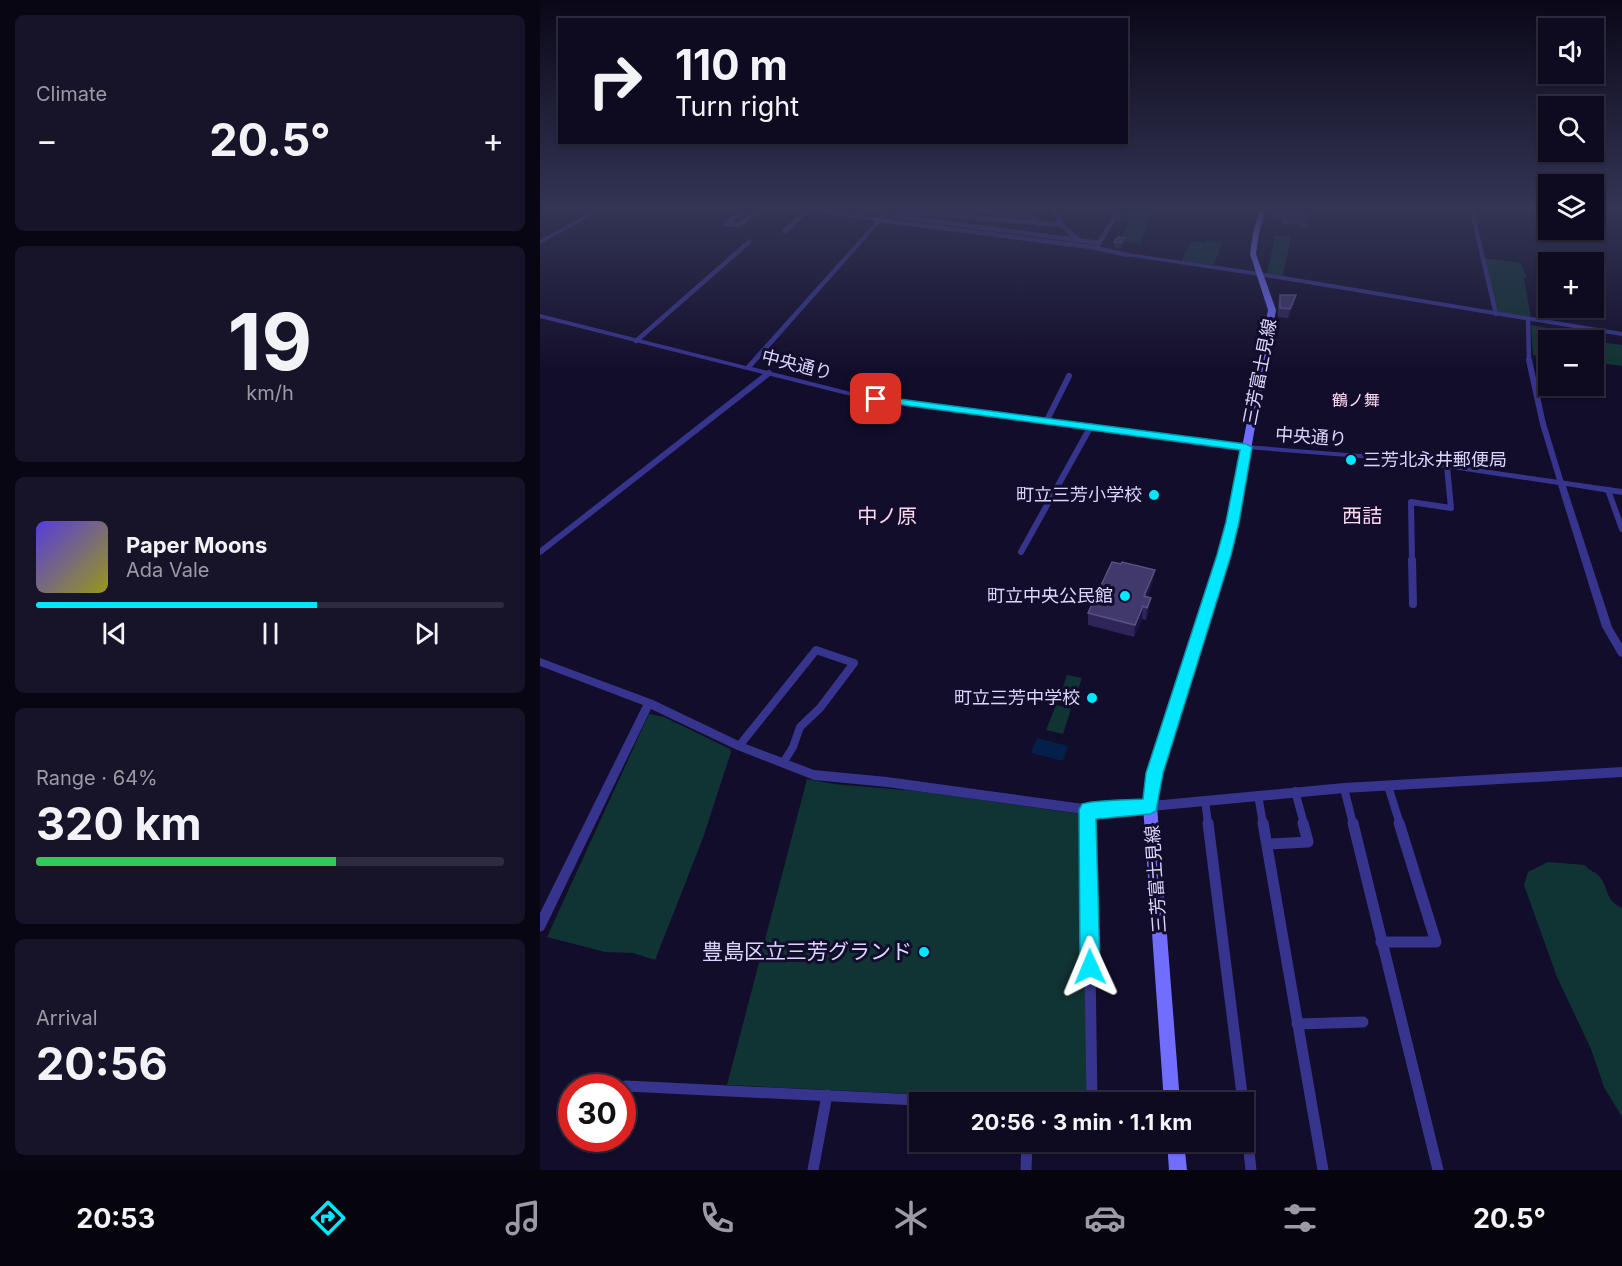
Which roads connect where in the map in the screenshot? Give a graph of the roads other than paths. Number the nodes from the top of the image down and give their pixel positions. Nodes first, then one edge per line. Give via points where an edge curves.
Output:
1 (725, 263) edge
2 (842, 263) edge
3 (1180, 263) edge
4 (1255, 263) edge
5 (1484, 263) edge
6 (1259, 274) junction
7 (1497, 314) junction
8 (540, 316) edge
9 (1528, 319) junction
10 (1622, 334) edge
11 (636, 341) junction
12 (747, 368) junction
13 (769, 373) junction
14 (1069, 376) dead end
15 (1047, 420) junction
16 (1091, 426) junction
17 (1246, 447) junction
18 (1447, 466) junction
19 (1561, 483) junction
20 (1608, 490) junction
21 (1622, 492) edge
22 (1622, 529) edge
23 (540, 552) edge
24 (1021, 552) dead end
25 (1413, 604) dead end
26 (1622, 652) edge
27 (540, 662) edge
28 (649, 703) junction
29 (739, 746) junction
30 (783, 763) junction
31 (1622, 772) edge
32 (1388, 786) junction
33 (1344, 788) junction
34 (1295, 791) junction
35 (1258, 795) junction
36 (1205, 800) junction
37 (1150, 806) junction
38 (1088, 810) junction
39 (1268, 844) junction
40 (540, 926) edge
41 (1381, 942) junction
42 (1363, 1022) dead end
43 (1297, 1024) junction
44 (636, 1087) edge
45 (1092, 1092) edge
46 (1171, 1092) edge
47 (1242, 1092) edge
48 (826, 1095) junction
49 (909, 1099) edge
50 (1027, 1152) edge
51 (1177, 1152) edge
52 (1249, 1152) edge
53 (813, 1170) edge
54 (1026, 1170) edge
55 (1178, 1170) edge
56 (1251, 1170) edge
57 (1323, 1170) edge
58 (1438, 1170) edge

1 - 11 street
2 - 12 street
3 - 6 street
4 - 6 main road, 三芳富士見線
5 - 7 street
6 - 7 street
6 - 17 main road, 三芳富士見線 via 1272,310
7 - 9 street
8 - 11 street, 中央通り
9 - 10 street
9 - 19 street via 1530,364
11 - 12 street, 中央通り
12 - 13 street, 中央通り
13 - 15 street, 中央通り via 859,396
13 - 23 street
14 - 15 street
15 - 16 street, 中央通り
16 - 17 street, 中央通り
16 - 24 street
17 - 18 street, 中央通り
17 - 37 main road, 三芳富士見線 via 1227,544 1155,773
18 - 19 street, 中央通り
18 - 25 street via 1451,508 1411,502
19 - 20 street, 中央通り
19 - 26 street via 1607,627
20 - 21 street, 中央通り
20 - 22 street
27 - 28 street
28 - 29 street
28 - 40 street
29 - 30 street
29 - 30 street via 816,650 854,663 820,708 800,727
30 - 38 street via 814,775 843,780 887,782
31 - 32 street
32 - 33 street
32 - 41 street via 1436,942
33 - 34 street
33 - 41 street
34 - 35 street
34 - 39 street via 1308,842
35 - 36 street
35 - 39 street
36 - 37 street
36 - 47 street
37 - 38 street
37 - 46 main road, 三芳富士見線
38 - 45 street
39 - 43 street
41 - 58 street
42 - 43 street
43 - 57 street
44 - 48 street
48 - 49 street
48 - 53 street
50 - 54 street
51 - 55 main road
52 - 56 street

